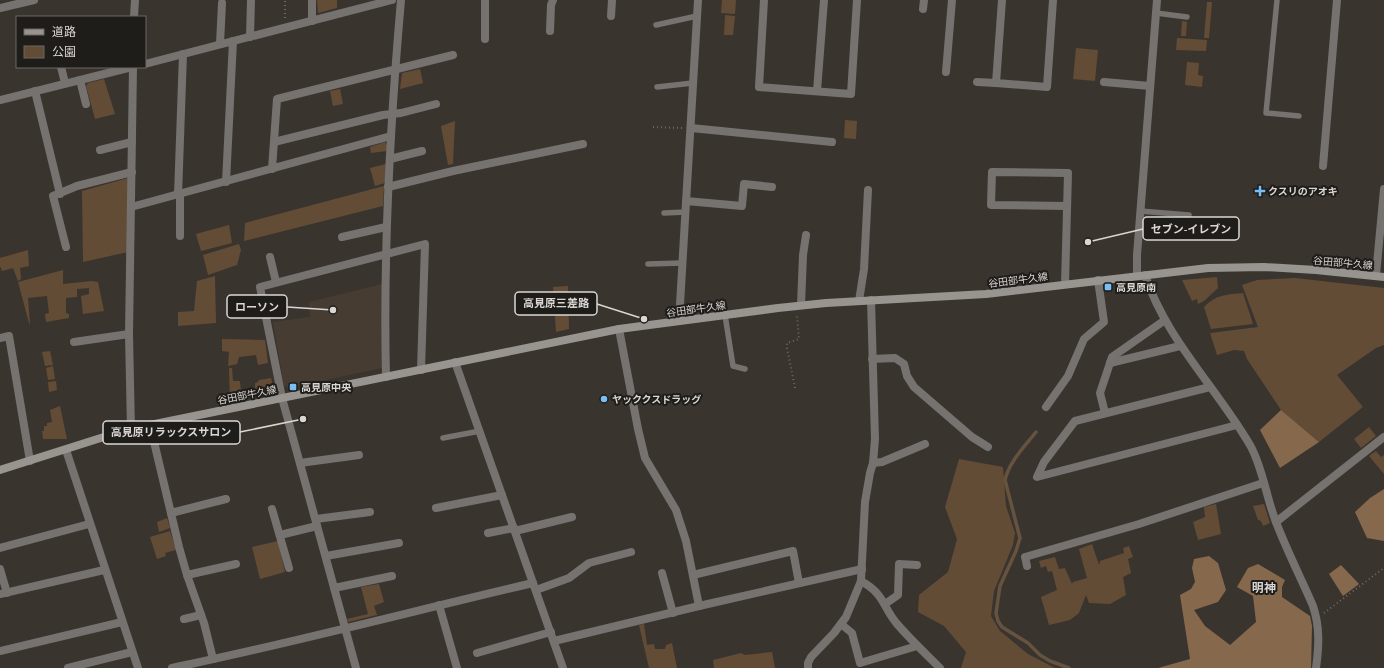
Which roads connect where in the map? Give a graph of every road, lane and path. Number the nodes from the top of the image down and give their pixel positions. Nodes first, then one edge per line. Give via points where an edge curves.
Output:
1 (34, 0) edge
2 (135, 0) edge
3 (251, 0) edge
4 (285, 0) edge
5 (312, 0) edge
6 (392, 0) edge
7 (401, 0) edge
8 (485, 0) edge
9 (553, 0) edge
10 (612, 0) edge
11 (698, 0) edge
12 (764, 0) edge
13 (824, 0) edge
14 (857, 0) edge
15 (924, 0) edge
16 (952, 0) edge
17 (1002, 0) edge
18 (1053, 0) edge
19 (1157, 0) edge
20 (1277, 0) edge
21 (1337, 0) edge
22 (222, 3) dead end
23 (0, 8) edge
24 (923, 9) dead end
25 (1156, 14) junction
26 (134, 16) edge
27 (611, 16) dead end
28 (697, 16) junction
29 (1187, 17) dead end
30 (312, 21) junction
31 (656, 25) dead end
32 (285, 28) junction
33 (550, 31) dead end
34 (250, 37) junction
35 (485, 39) dead end
36 (233, 41) junction
37 (220, 44) junction
38 (183, 54) junction
39 (453, 55) dead end
40 (146, 64) edge
41 (61, 68) edge
42 (128, 68) edge
43 (132, 68) edge
44 (395, 69) junction
45 (946, 72) dead end
46 (80, 80) junction
47 (977, 82) dead end
48 (1104, 82) dead end
49 (693, 83) junction
50 (996, 83) junction
51 (65, 84) junction
52 (1150, 86) junction
53 (658, 87) dead end
54 (34, 91) junction
55 (817, 91) junction
56 (0, 100) edge
57 (86, 104) dead end
58 (436, 104) dead end
59 (392, 114) junction
60 (1299, 116) dead end
61 (653, 127) dead end
62 (691, 128) junction
63 (391, 136) junction
64 (132, 142) junction
65 (274, 142) junction
66 (832, 142) dead end
67 (583, 144) dead end
68 (100, 150) dead end
69 (422, 151) dead end
70 (390, 159) junction
71 (1323, 166) dead end
72 (272, 169) junction
73 (132, 172) junction
74 (226, 182) junction
75 (388, 187) junction
76 (772, 187) dead end
77 (868, 190) dead end
78 (1384, 190) edge
79 (60, 194) junction
80 (179, 194) junction
81 (686, 201) junction
82 (1067, 206) junction
83 (131, 207) junction
84 (1140, 211) junction
85 (686, 212) junction
86 (664, 213) dead end
87 (1189, 215) dead end
88 (386, 227) junction
89 (806, 235) dead end
90 (180, 236) dead end
91 (342, 237) dead end
92 (66, 247) dead end
93 (386, 253) junction
94 (270, 257) dead end
95 (682, 263) junction
96 (648, 264) dead end
97 (1141, 275) junction
98 (1380, 276) edge
99 (1098, 280) junction
100 (276, 282) junction
101 (1064, 284) junction
102 (871, 300) junction
103 (859, 301) junction
104 (798, 306) junction
105 (725, 315) junction
106 (1165, 320) junction
107 (679, 321) junction
108 (619, 330) junction
109 (129, 334) junction
110 (0, 338) edge
111 (74, 342) dead end
112 (1180, 346) junction
113 (872, 358) junction
114 (455, 362) junction
115 (1110, 363) junction
116 (745, 369) dead end
117 (421, 370) junction
118 (386, 377) junction
119 (1210, 387) junction
120 (795, 388) dead end
121 (282, 398) junction
122 (1046, 407) dead end
123 (1105, 413) junction
124 (150, 425) junction
125 (1237, 425) junction
126 (131, 430) junction
127 (480, 431) junction
128 (1384, 437) edge
129 (443, 438) dead end
130 (925, 444) dead end
131 (988, 447) dead end
132 (66, 450) junction
133 (359, 454) dead end
134 (30, 461) junction
135 (300, 463) junction
136 (873, 463) junction
137 (0, 470) edge
138 (1263, 483) junction
139 (502, 494) junction
140 (226, 499) dead end
141 (436, 508) dead end
142 (272, 510) dead end
143 (171, 512) junction
144 (370, 512) dead end
145 (572, 517) dead end
146 (316, 522) junction
147 (1276, 522) junction
148 (90, 524) junction
149 (514, 529) junction
150 (488, 533) dead end
151 (280, 535) junction
152 (399, 543) dead end
153 (0, 548) edge
154 (631, 552) dead end
155 (326, 556) junction
156 (236, 564) dead end
157 (917, 565) dead end
158 (1027, 566) dead end
159 (289, 568) dead end
160 (1384, 568) edge
161 (0, 569) edge
162 (862, 569) junction
163 (104, 570) junction
164 (662, 573) dead end
165 (187, 575) junction
166 (693, 575) junction
167 (392, 576) dead end
168 (861, 581) junction
169 (799, 583) junction
170 (535, 586) junction
171 (334, 588) junction
172 (3, 594) edge
173 (886, 604) junction
174 (439, 605) junction
175 (699, 606) junction
176 (673, 613) junction
177 (201, 615) junction
178 (1317, 618) junction
179 (184, 619) dead end
180 (122, 622) junction
181 (841, 624) junction
182 (345, 629) junction
183 (551, 632) junction
184 (554, 641) junction
185 (917, 646) junction
186 (0, 651) edge
187 (132, 652) junction
188 (477, 653) dead end
189 (213, 660) junction
190 (68, 668) edge
191 (138, 668) edge
192 (172, 668) edge
193 (356, 668) edge
194 (457, 668) edge
195 (564, 668) edge
196 (808, 668) edge
197 (940, 668) edge
198 (1316, 668) edge

1 - 23 street
2 - 26 street
3 - 34 street
4 - 32 path
5 - 30 street
6 - 30 street
7 - 44 street
8 - 35 street
9 - 33 street
10 - 27 street
11 - 28 street
12 - 55 street via 759,87
13 - 55 street
14 - 55 street via 851,94
15 - 24 street
16 - 45 street
17 - 50 street
18 - 50 street via 1047,87
19 - 25 street
20 - 60 lane via 1266,113
21 - 71 street
22 - 37 street
25 - 29 lane
25 - 52 street
28 - 31 lane
28 - 49 street
30 - 32 street
32 - 34 street
34 - 36 street
36 - 37 street
36 - 74 street
37 - 38 street
38 - 40 street
38 - 80 street
39 - 44 street
41 - 51 street
42 - 46 street
43 - 64 street
44 - 59 street
44 - 65 street via 277,99
46 - 51 street
46 - 57 street
47 - 50 street
48 - 52 street
49 - 53 lane
49 - 62 street
51 - 54 street
52 - 84 street
54 - 56 street
54 - 79 street
58 - 59 street
59 - 63 street
59 - 65 street
61 - 62 path
62 - 66 street
62 - 81 street
63 - 70 street
63 - 72 street
64 - 68 street
64 - 73 street
65 - 72 street
67 - 75 street
69 - 70 street
70 - 75 street
72 - 74 street
73 - 79 street via 77,186
73 - 83 street
74 - 80 street
75 - 88 street
76 - 81 street via 744,184 742,206
77 - 103 street via 864,269
78 - 98 street
79 - 92 street via 53,196
80 - 83 street
80 - 90 street
81 - 85 street
82 - 82 street via 1068,173 992,172 991,205
82 - 101 street
83 - 109 street
84 - 87 lane
84 - 97 street via 1136,265
85 - 86 lane
85 - 95 street
88 - 91 street
88 - 93 street
89 - 104 street
93 - 100 street
93 - 117 street via 425,244
93 - 118 street
94 - 100 street
95 - 96 lane
95 - 107 street
97 - 98 main road, 谷田部牛久線 via 1208,268 1264,267
97 - 99 main road, 谷田部牛久線
97 - 106 street
99 - 101 main road, 谷田部牛久線
99 - 122 street via 1104,322 1084,339 1068,376
100 - 121 street via 260,287
101 - 102 main road, 谷田部牛久線 via 986,294
102 - 103 main road, 谷田部牛久線
102 - 113 street
103 - 104 main road, 谷田部牛久線
104 - 105 main road, 谷田部牛久線
104 - 120 path via 799,339 788,343 787,348
105 - 107 main road, 谷田部牛久線
105 - 116 lane via 732,366
106 - 112 street
106 - 115 street via 1112,357
107 - 108 main road, 谷田部牛久線
108 - 114 main road, 谷田部牛久線
108 - 166 street via 645,458 676,510
109 - 111 street
109 - 126 street
110 - 134 street via 8,336
112 - 115 street
112 - 119 street
113 - 131 street via 895,358 904,364 907,376 914,387 972,437
113 - 136 street via 875,439
114 - 117 main road, 谷田部牛久線
114 - 127 street
115 - 123 street via 1100,393
117 - 118 main road, 谷田部牛久線
118 - 121 main road, 谷田部牛久線
119 - 123 street
119 - 125 street
121 - 124 main road, 谷田部牛久線
121 - 135 street
123 - 125 street via 1075,421 1044,462 1037,477
124 - 126 main road, 谷田部牛久線
124 - 143 street
125 - 138 street via 1251,446
126 - 132 main road, 谷田部牛久線
127 - 129 lane
127 - 139 street
128 - 147 street
130 - 136 street via 882,462
132 - 134 main road, 谷田部牛久線
132 - 148 street
133 - 135 street
134 - 137 main road, 谷田部牛久線
135 - 146 street
136 - 162 street via 865,502
138 - 147 street
138 - 158 street via 1139,524 1025,557
139 - 141 street
139 - 149 street
140 - 143 street
142 - 151 street
143 - 165 street
144 - 146 street
145 - 149 street
146 - 151 street
146 - 155 street
147 - 178 street
148 - 153 street
148 - 163 street
149 - 150 street
149 - 170 street
151 - 159 street
152 - 155 street
154 - 170 street via 589,563 569,578
155 - 171 street
156 - 165 street
157 - 173 street via 899,564 898,595
160 - 178 path
161 - 172 street
162 - 168 street
162 - 169 street
163 - 172 street
163 - 180 street
164 - 176 street
165 - 177 street
166 - 169 street via 793,551
166 - 175 street
167 - 171 street
168 - 173 street via 878,592
168 - 181 street
169 - 175 street
170 - 174 street
170 - 183 street
171 - 182 street
173 - 185 street via 892,618
174 - 182 street
174 - 194 street
175 - 176 street
176 - 184 street
177 - 179 street
177 - 189 street
178 - 198 street via 1319,647
180 - 186 street
180 - 187 street
181 - 185 street via 852,633 860,663
181 - 196 street via 811,657
182 - 189 street
182 - 193 street
183 - 184 street
183 - 188 street
184 - 195 street
185 - 197 street
187 - 190 street
187 - 191 street
189 - 192 street

